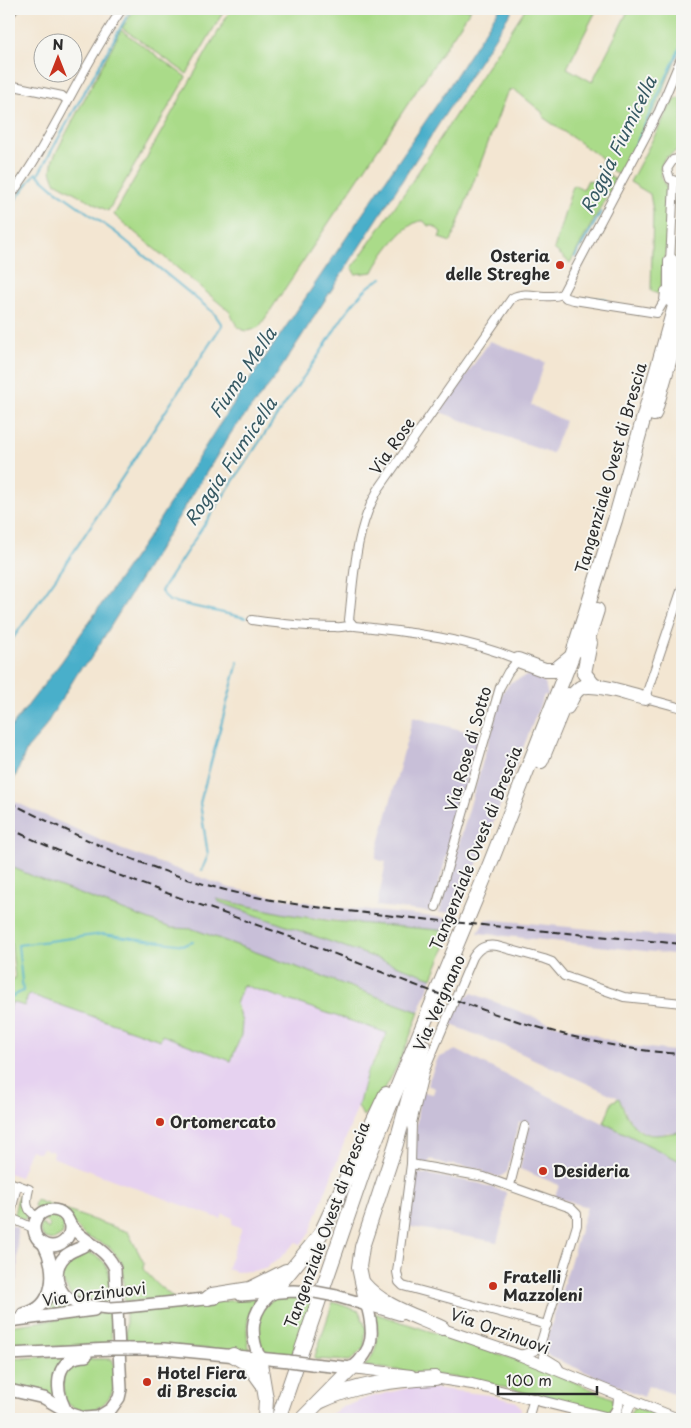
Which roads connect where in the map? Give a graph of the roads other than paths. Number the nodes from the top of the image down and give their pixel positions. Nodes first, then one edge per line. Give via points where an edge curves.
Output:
1 (14, 9) edge
2 (111, 9) edge
3 (120, 12) edge
4 (9, 16) edge
5 (682, 56) edge
6 (680, 69) edge
7 (9, 85) edge
8 (67, 100) junction
9 (682, 158) edge
10 (678, 183) edge
11 (9, 198) edge
12 (671, 261) junction
13 (682, 281) edge
14 (562, 294) junction
15 (682, 316) edge
16 (682, 335) edge
17 (665, 359) junction
18 (682, 588) edge
19 (252, 620) dead end
20 (354, 626) junction
21 (591, 631) junction
22 (572, 656) junction
23 (518, 660) junction
24 (545, 670) junction
25 (594, 686) junction
26 (645, 698) junction
27 (682, 708) edge
28 (557, 709) junction
29 (436, 908) dead end
30 (682, 1003) edge
31 (423, 1046) junction
32 (409, 1055) junction
33 (525, 1126) dead end
34 (411, 1164) junction
35 (9, 1182) edge
36 (17, 1185) junction
37 (514, 1186) junction
38 (9, 1217) edge
39 (38, 1217) junction
40 (68, 1222) junction
41 (33, 1228) junction
42 (61, 1243) junction
43 (44, 1245) junction
44 (90, 1246) junction
45 (300, 1260) junction
46 (57, 1273) junction
47 (362, 1282) junction
48 (273, 1292) junction
49 (208, 1298) junction
50 (367, 1305) junction
51 (110, 1308) junction
52 (9, 1316) edge
53 (9, 1321) edge
54 (547, 1325) junction
55 (442, 1328) junction
56 (541, 1342) junction
57 (112, 1349) junction
58 (9, 1354) edge
59 (234, 1355) junction
60 (519, 1355) junction
61 (259, 1357) junction
62 (352, 1368) junction
63 (560, 1370) junction
64 (435, 1378) junction
65 (265, 1388) junction
66 (9, 1390) edge
67 (619, 1395) junction
68 (534, 1398) junction
69 (631, 1400) junction
70 (319, 1402) junction
71 (65, 1409) junction
72 (589, 1416) edge
73 (265, 1419) edge
74 (278, 1419) edge
75 (288, 1419) edge
76 (302, 1419) edge
77 (528, 1419) edge
78 (611, 1419) edge
79 (625, 1419) edge
80 (678, 1419) edge

1 - 4 street
2 - 3 street
3 - 8 street
5 - 6 street
6 - 14 street
7 - 8 street via 62,96
8 - 11 street via 30,168
9 - 10 street via 673,160 667,169 670,179
10 - 12 street
12 - 14 street via 664,301 658,313 574,300
12 - 17 highway via 671,300 660,341
13 - 17 highway, Tangenziale Ovest di Brescia
14 - 20 street, Via Rose via 522,294 510,301 370,504 358,544 349,620
15 - 17 highway, Tangenziale Ovest di Brescia
16 - 17 highway
17 - 21 highway, Tangenziale Ovest di Brescia via 625,522
17 - 22 highway, Tangenziale Ovest di Brescia
18 - 26 street
19 - 20 street via 287,625
20 - 23 street via 448,639
21 - 25 highway via 584,666 587,679
21 - 28 highway, Tangenziale Ovest di Brescia
22 - 24 highway via 555,670
22 - 28 highway, Tangenziale Ovest di Brescia
23 - 24 highway
23 - 29 street, Via Rose di Sotto via 500,687
24 - 28 highway via 556,688
25 - 26 highway
25 - 28 highway via 581,688
26 - 27 street
28 - 31 highway, Tangenziale Ovest di Brescia
28 - 32 highway, Tangenziale Ovest di Brescia
30 - 34 street, Via Vergnano via 624,998 564,976 552,962 544,959 489,945 479,948 425,1070 412,1122
31 - 47 highway via 396,1144 362,1247 359,1267
31 - 75 highway, Tangenziale Ovest di Brescia via 375,1165
32 - 45 highway via 376,1110 320,1235
32 - 74 highway, Tangenziale Ovest di Brescia via 363,1172
33 - 37 street
34 - 37 street via 469,1173
34 - 54 street, Via Vergnano via 398,1282
35 - 36 street
36 - 38 street
36 - 39 street via 29,1189 28,1208
37 - 54 street via 571,1208 577,1214 577,1225
38 - 41 street
39 - 40 main road via 45,1211 55,1210 62,1213
39 - 41 main road
40 - 42 main road via 70,1231
40 - 44 main road
41 - 43 main road via 36,1238
42 - 43 main road
42 - 44 main road
42 - 46 main road via 55,1260
43 - 52 main road via 49,1254 51,1288 47,1299 39,1309
44 - 46 main road via 65,1256
44 - 71 main road via 108,1255 117,1276 121,1389 116,1404 98,1417 77,1417
45 - 48 highway
45 - 49 highway via 265,1283
46 - 51 main road via 60,1289 69,1298 82,1304
47 - 50 highway
47 - 55 highway via 384,1303
48 - 49 main road, Via Orzinuovi
48 - 50 main road, Via Orzinuovi, bridge via 315,1292
48 - 61 main road via 258,1308 252,1323
49 - 51 main road, Via Orzinuovi, bridge
50 - 55 main road, Via Orzinuovi
50 - 62 main road via 371,1325 369,1347 366,1355
51 - 53 main road, Via Orzinuovi
54 - 56 street
55 - 60 main road, Via Orzinuovi
56 - 60 street via 534,1351
56 - 63 street via 544,1357
57 - 58 main road
57 - 59 main road, bridge via 164,1349
57 - 71 main road via 97,1355 80,1356 63,1367 57,1384
59 - 61 main road
59 - 65 highway via 249,1365
60 - 63 main road, Via Orzinuovi
61 - 62 main road, bridge
61 - 65 highway
62 - 64 main road
62 - 70 highway
63 - 67 main road, Via Orzinuovi
64 - 68 main road
64 - 70 highway via 375,1383
65 - 73 highway
66 - 71 main road via 44,1398
67 - 69 main road, Via Orzinuovi
67 - 78 main road via 619,1404
68 - 72 main road
68 - 77 street
69 - 79 main road
69 - 80 main road, Via Orzinuovi
70 - 76 highway
72 - 78 main road

